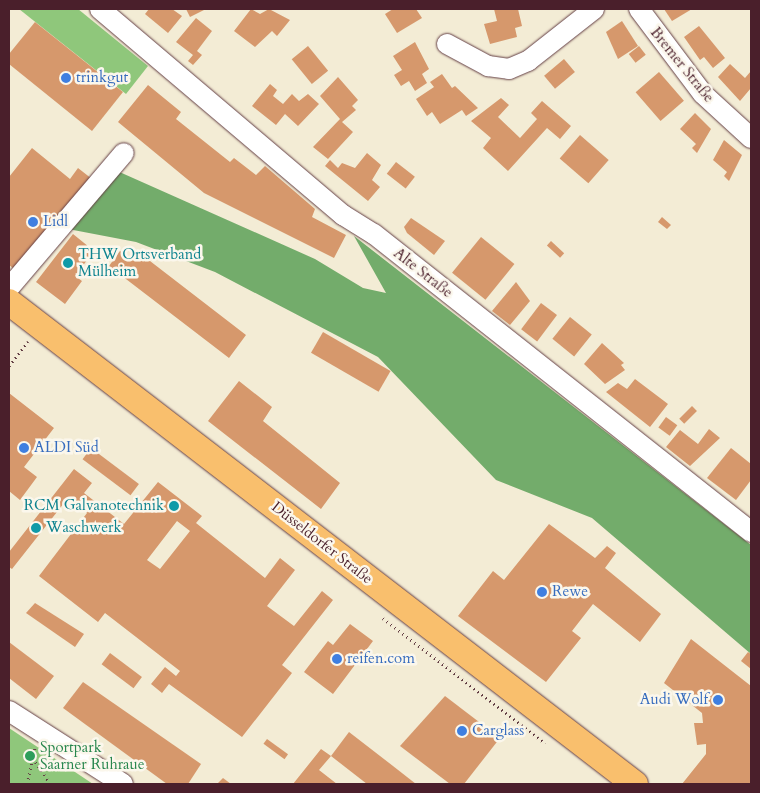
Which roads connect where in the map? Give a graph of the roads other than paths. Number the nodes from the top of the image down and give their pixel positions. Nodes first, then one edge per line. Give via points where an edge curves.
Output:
1 (100, 9) edge
2 (594, 9) edge
3 (639, 9) edge
4 (447, 44) dead end
5 (751, 138) edge
6 (124, 153) dead end
7 (9, 288) edge
8 (9, 302) edge
9 (751, 532) edge
10 (9, 711) edge
11 (123, 784) edge
12 (635, 784) edge

1 - 9 street, Alte Straße via 343,215 374,234
2 - 4 street via 528,61 510,69 488,66
3 - 5 street, Bremer Straße via 703,94
6 - 7 street
8 - 12 main road, Düsseldorfer Straße
10 - 11 street

